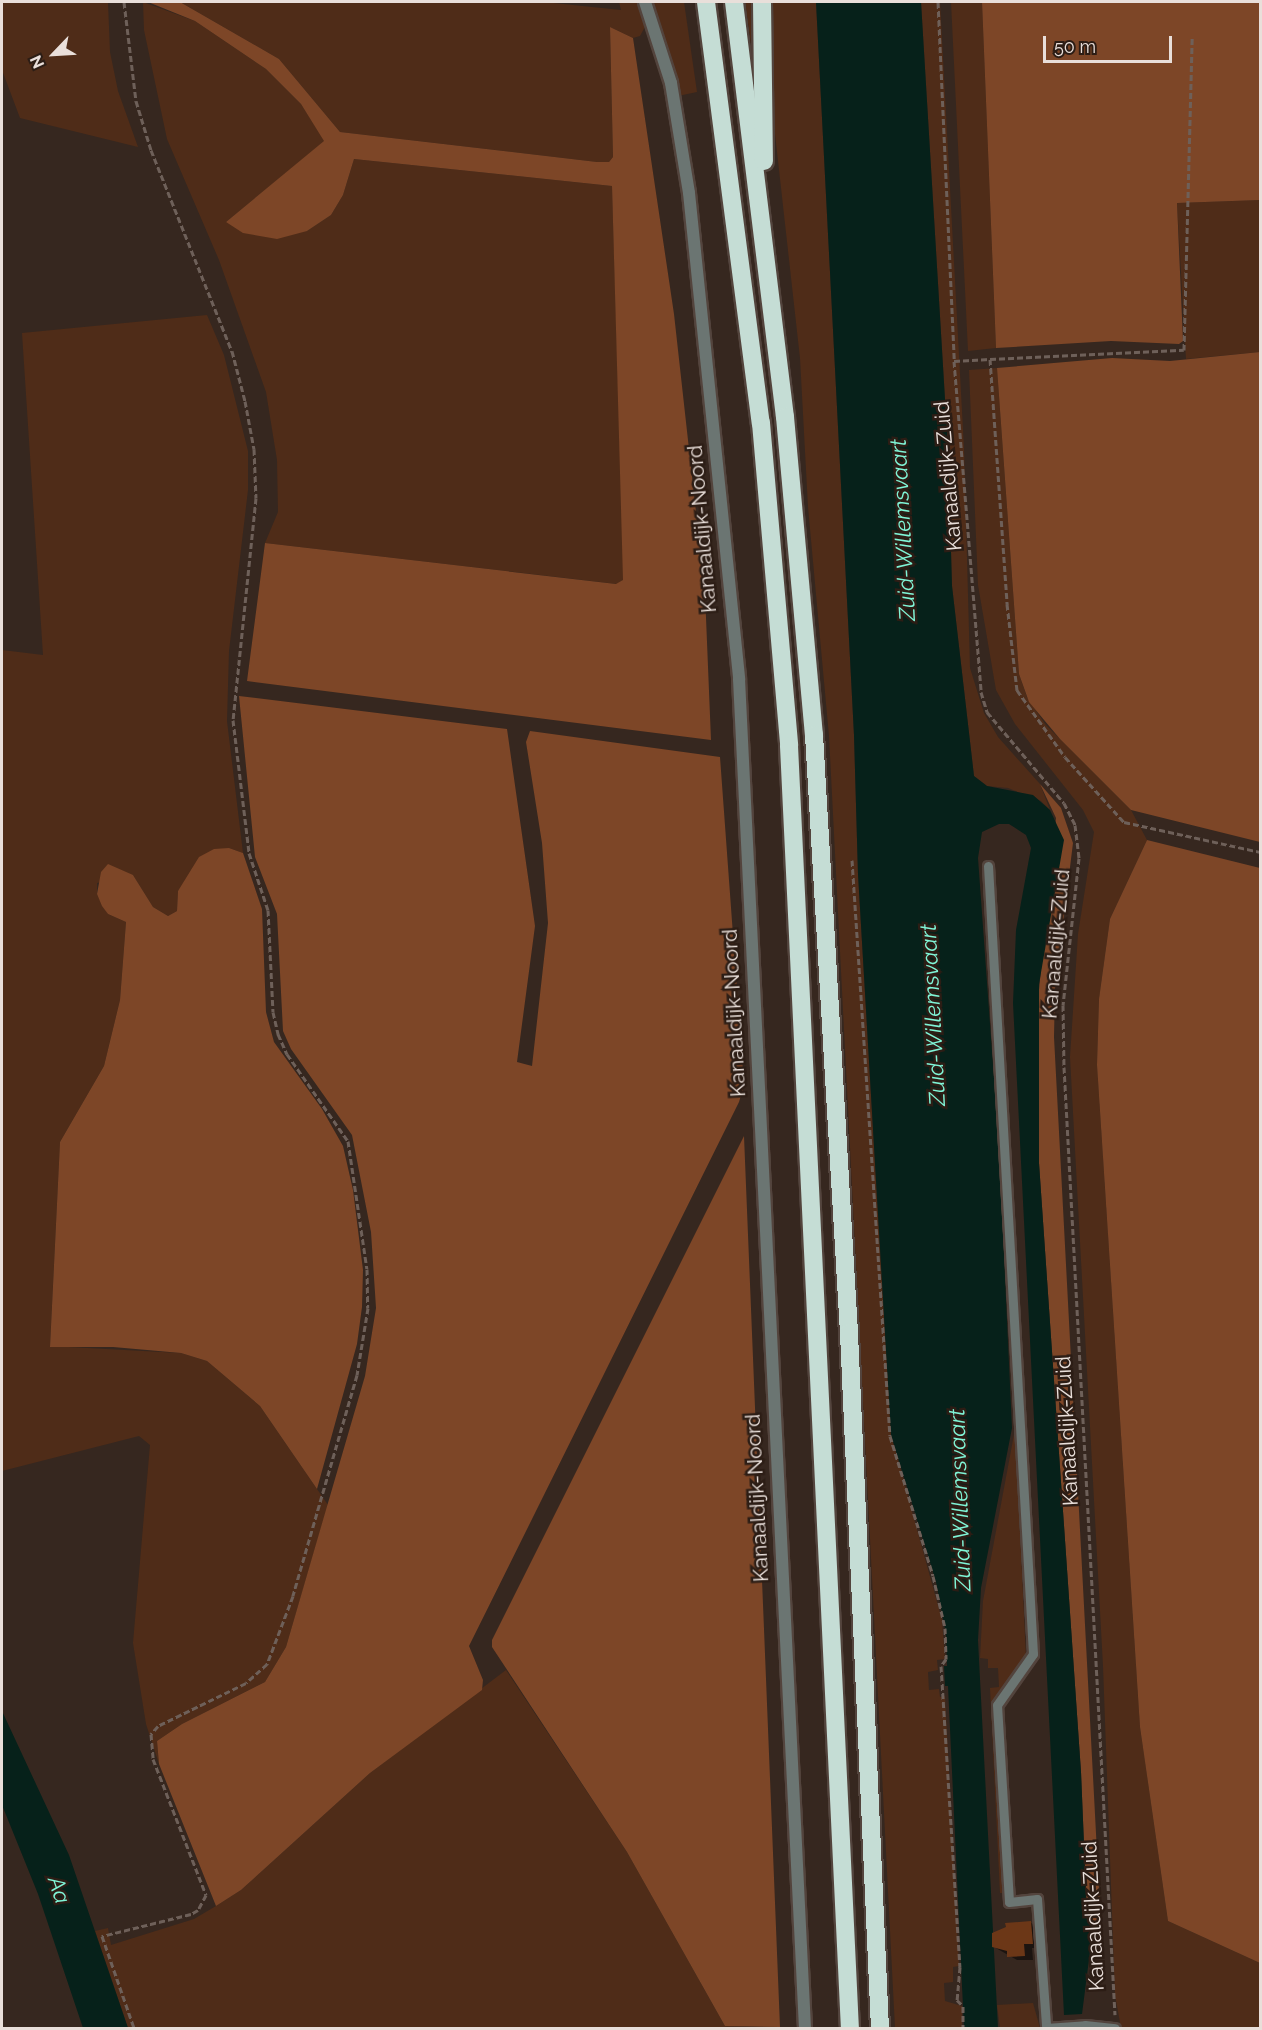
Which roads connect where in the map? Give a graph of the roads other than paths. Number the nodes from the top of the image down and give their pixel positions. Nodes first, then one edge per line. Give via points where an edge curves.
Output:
1 (645, 2) edge
2 (706, 2) edge
3 (734, 2) edge
4 (762, 2) edge
5 (762, 225) junction
6 (988, 866) dead end
7 (1116, 2025) edge
8 (1046, 2027) edge
9 (805, 2028) edge
10 (850, 2028) edge
11 (880, 2028) edge

1 - 9 street, Kanaaldijk-Noord via 671,83 689,193 739,679
2 - 10 highway via 760,423 789,746
3 - 5 highway
4 - 5 highway
5 - 11 highway via 786,428 814,735 849,1333
6 - 8 lane via 1033,1654 997,1705 1009,1902 1038,1899
7 - 8 lane

